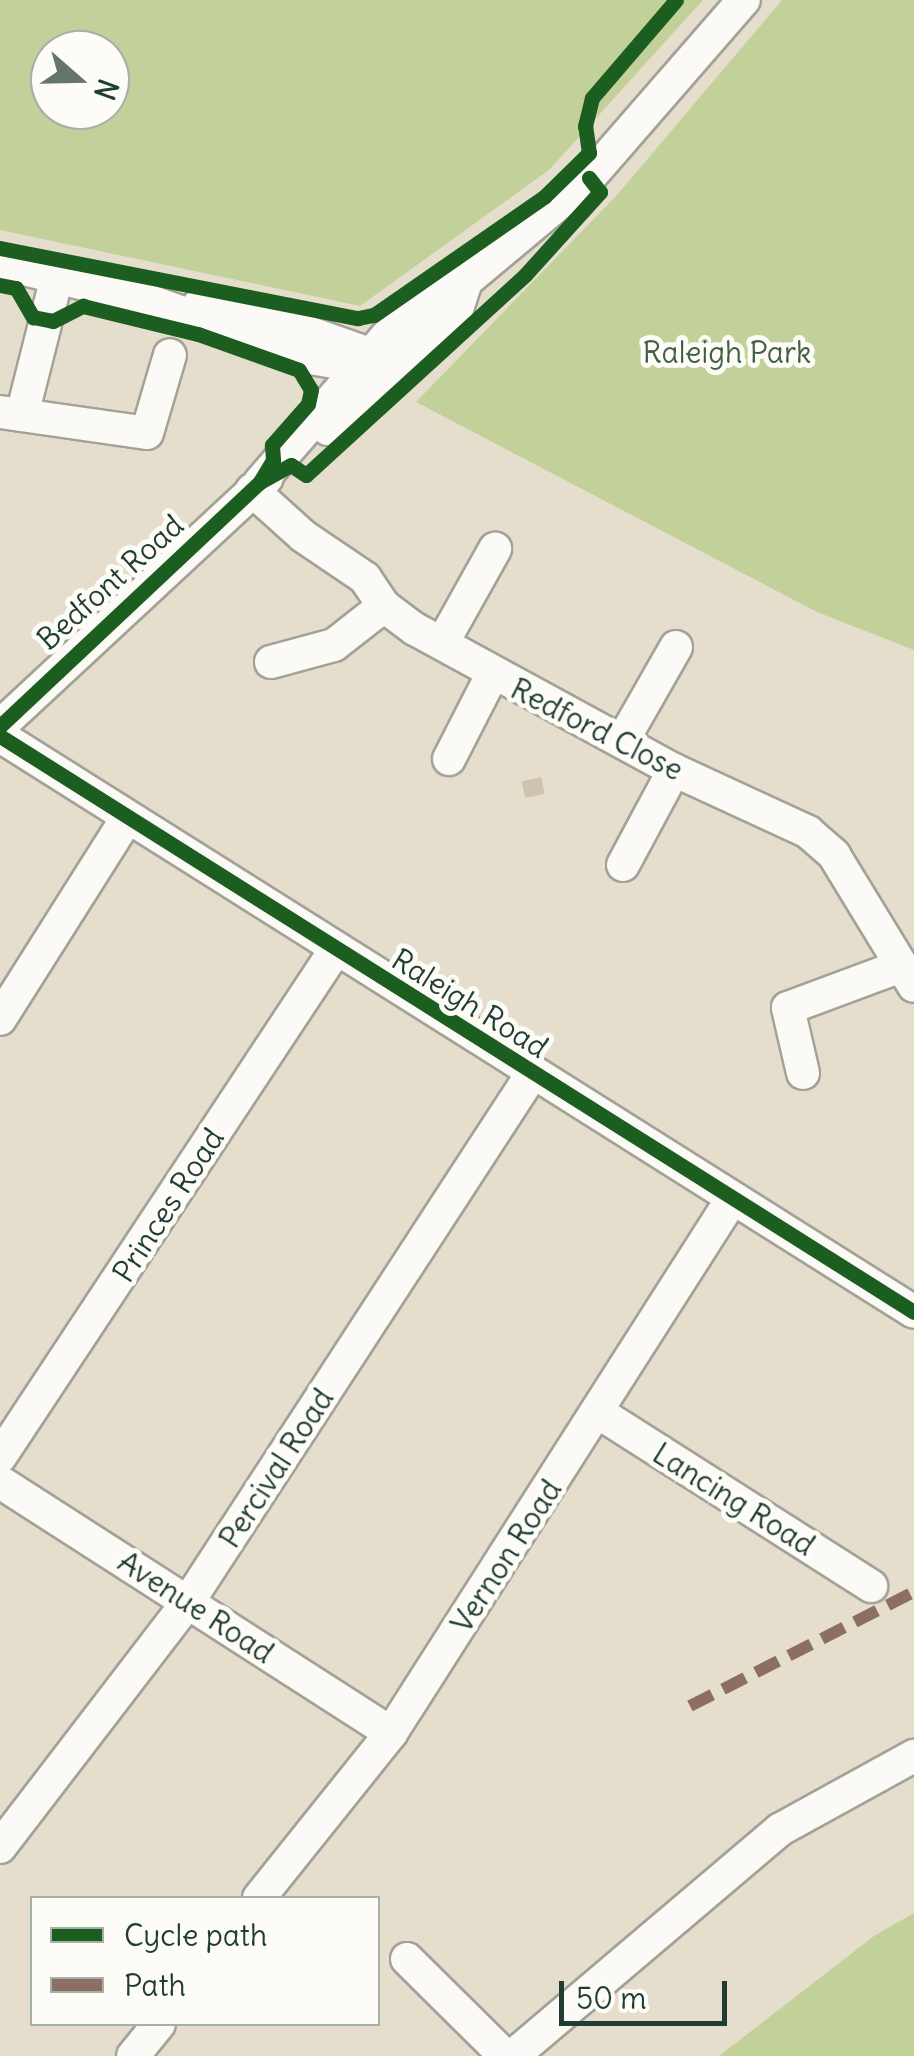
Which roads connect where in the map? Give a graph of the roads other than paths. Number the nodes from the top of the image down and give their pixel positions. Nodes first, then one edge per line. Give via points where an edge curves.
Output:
1 (744, 0) edge
2 (0, 263) edge
3 (57, 277) junction
4 (170, 356) dead end
5 (373, 368) junction
6 (11, 413) edge
7 (256, 486) junction
8 (496, 549) dead end
9 (384, 606) junction
10 (443, 642) junction
11 (676, 648) dead end
12 (271, 662) dead end
13 (492, 675) junction
14 (0, 726) edge
15 (0, 736) edge
16 (624, 740) junction
17 (450, 759) dead end
18 (674, 770) junction
19 (126, 821) junction
20 (624, 865) dead end
21 (334, 952) junction
22 (906, 977) edge
23 (0, 1019) edge
24 (802, 1073) dead end
25 (532, 1074) junction
26 (732, 1199) junction
27 (914, 1312) edge
28 (598, 1412) junction
29 (0, 1457) edge
30 (0, 1482) edge
31 (871, 1586) dead end
32 (188, 1602) junction
33 (391, 1733) junction
34 (914, 1756) edge
35 (0, 1847) edge
36 (261, 1896) edge
37 (407, 1959) dead end
38 (157, 2026) edge
39 (133, 2056) edge
40 (505, 2056) edge
41 (513, 2056) edge

1 - 5 street, Bedfont Road via 589,178 466,281 438,288
2 - 3 street
3 - 5 street via 144,300 254,313
3 - 6 street
4 - 6 street via 147,433
5 - 7 street, Bedfont Road
7 - 9 street, Redford Close via 365,578
7 - 14 street, Bedfont Road
8 - 10 street
9 - 10 street, Redford Close
9 - 12 street via 334,645
10 - 13 street, Redford Close
11 - 16 street
13 - 16 street, Redford Close
13 - 17 street
15 - 19 street, Raleigh Road
16 - 18 street, Redford Close
18 - 20 street
18 - 22 street, Redford Close via 843,854
19 - 21 street, Raleigh Road
19 - 23 street
21 - 25 street, Raleigh Road
21 - 29 street, Princes Road
22 - 24 street via 782,996
25 - 26 street, Raleigh Road
25 - 32 street, Percival Road
26 - 27 street, Raleigh Road
26 - 28 street, Vernon Road
28 - 31 street, Lancing Road
28 - 33 street, Vernon Road
30 - 32 street, Avenue Road
32 - 33 street, Avenue Road
32 - 35 street, Percival Road
33 - 36 street, Vernon Road
34 - 41 street via 782,1829
37 - 40 street
38 - 39 street

